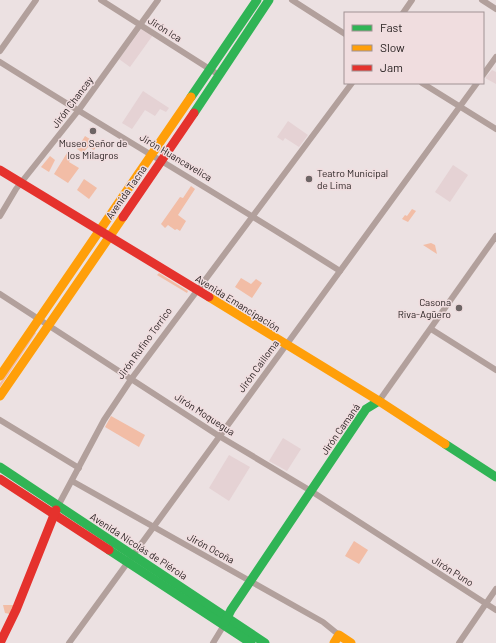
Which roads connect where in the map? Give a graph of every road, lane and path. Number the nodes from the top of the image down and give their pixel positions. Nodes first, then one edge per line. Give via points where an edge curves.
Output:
1 (36, 0) edge
2 (101, 0) edge
3 (158, 0) edge
4 (251, 0) edge
5 (257, 0) edge
6 (269, 0) edge
7 (292, 0) edge
8 (412, 0) edge
9 (482, 0) edge
10 (496, 9) edge
11 (404, 12) edge
12 (141, 25) junction
13 (344, 33) edge
14 (0, 51) edge
15 (496, 57) edge
16 (0, 62) edge
17 (208, 68) junction
18 (484, 74) edge
19 (219, 75) junction
20 (351, 84) edge
21 (424, 84) edge
22 (476, 84) edge
23 (460, 107) junction
24 (78, 111) junction
25 (496, 129) edge
26 (150, 153) junction
27 (163, 161) junction
28 (0, 170) edge
29 (22, 183) junction
30 (0, 216) edge
31 (253, 216) junction
32 (97, 229) junction
33 (496, 236) edge
34 (108, 237) junction
35 (340, 272) junction
36 (197, 290) junction
37 (0, 294) edge
38 (37, 318) junction
39 (48, 326) junction
40 (431, 329) junction
41 (286, 345) junction
42 (0, 369) edge
43 (496, 370) edge
44 (0, 376) edge
45 (132, 378) junction
46 (0, 396) edge
47 (379, 401) junction
48 (0, 420) edge
49 (219, 436) junction
50 (0, 467) edge
51 (79, 468) junction
52 (496, 477) edge
53 (0, 479) edge
54 (72, 480) junction
55 (311, 491) junction
56 (56, 510) junction
57 (154, 527) junction
58 (400, 550) joint
59 (132, 559) junction
60 (250, 582) junction
61 (496, 589) edge
62 (486, 604) junction
63 (496, 610) edge
64 (225, 622) junction
65 (336, 639) edge
66 (0, 643) edge
67 (69, 643) edge
68 (213, 643) edge
69 (251, 643) edge
70 (265, 643) edge
71 (350, 643) edge
72 (459, 643) edge

1 - 14 street
2 - 12 street, Jirón Ica
3 - 12 street, Jirón Chancay
4 - 17 main road, Avenida Tacna
5 - 17 main road, Avenida Tacna
6 - 19 main road, Avenida Tacna
7 - 13 street
8 - 11 street
9 - 10 street
12 - 17 street, Jirón Ica
12 - 24 street, Jirón Chancay
15 - 18 street
16 - 24 street, Jirón Huancavelica
17 - 19 street, Jirón Ica
17 - 26 main road, Avenida Tacna
19 - 27 main road, Avenida Tacna
20 - 31 street, Jirón Rufino Torrico
21 - 23 street
22 - 23 street, Jirón Cailloma
23 - 25 street
23 - 35 street, Jirón Cailloma
24 - 26 street, Jirón Huancavelica
24 - 29 street, Jirón Chancay
26 - 27 street, Jirón Huancavelica
26 - 32 main road, Avenida Tacna
27 - 31 street, Jirón Huancavelica
27 - 34 main road, Avenida Tacna
28 - 29 main road, Avenida Emancipación
29 - 30 street, Jirón Chancay
29 - 32 main road, Avenida Emancipación
31 - 35 street, Jirón Huancavelica
31 - 36 street, Jirón Rufino Torrico
32 - 34 main road, Avenida Emancipación
32 - 38 main road, Avenida Tacna
33 - 40 street, Jirón Camaná
34 - 36 main road, Avenida Emancipación
34 - 39 main road, Avenida Tacna
35 - 41 street, Jirón Cailloma
36 - 41 main road, Avenida Emancipación
36 - 45 street, Jirón Rufino Torrico
37 - 38 street, Jirón Moquegua
38 - 39 street, Jirón Moquegua
38 - 42 main road, Avenida Tacna
38 - 44 main road, Avenida Tacna
39 - 45 street, Jirón Moquegua
39 - 46 main road, Avenida Tacna
40 - 43 street
40 - 47 street, Jirón Camaná
41 - 47 main road, Avenida Emancipación
41 - 49 street, Jirón Cailloma
45 - 49 street, Jirón Moquegua
45 - 51 street, Jirón Rufino Torrico via 104,420
47 - 52 main road, Avenida Emancipación
47 - 55 main road, Jirón Camaná via 366,409
48 - 51 street
49 - 55 street, Jirón Moquegua
49 - 57 street, Jirón Cailloma
50 - 56 main road, Avenida Nicolás de Piérola
51 - 54 street, Jirón Rufino Torrico
53 - 56 main road, Avenida Nicolás de Piérola
54 - 56 street, Jirón Rufino Torrico
54 - 57 street, Jirón Ocoña
55 - 58 street, Jirón Moquegua
55 - 60 main road, Jirón Camaná
56 - 59 main road, Avenida Nicolás de Piérola
56 - 66 main road, Jirón Rufino Torrico
57 - 59 street, Jirón Cailloma
57 - 60 street, Jirón Ocoña
58 - 62 street, Jirón Puno
59 - 64 main road, Avenida Nicolás de Piérola
59 - 67 street, Jirón Cailloma
60 - 64 main road, Jirón Camaná
60 - 65 street, Jirón Ocoña via 323,622
61 - 62 street
62 - 63 street, Jirón Puno
62 - 72 street
64 - 68 street, Jirón Camaná
64 - 69 main road, Avenida Nicolás de Piérola
64 - 70 main road, Avenida Nicolás de Piérola
65 - 71 main road

